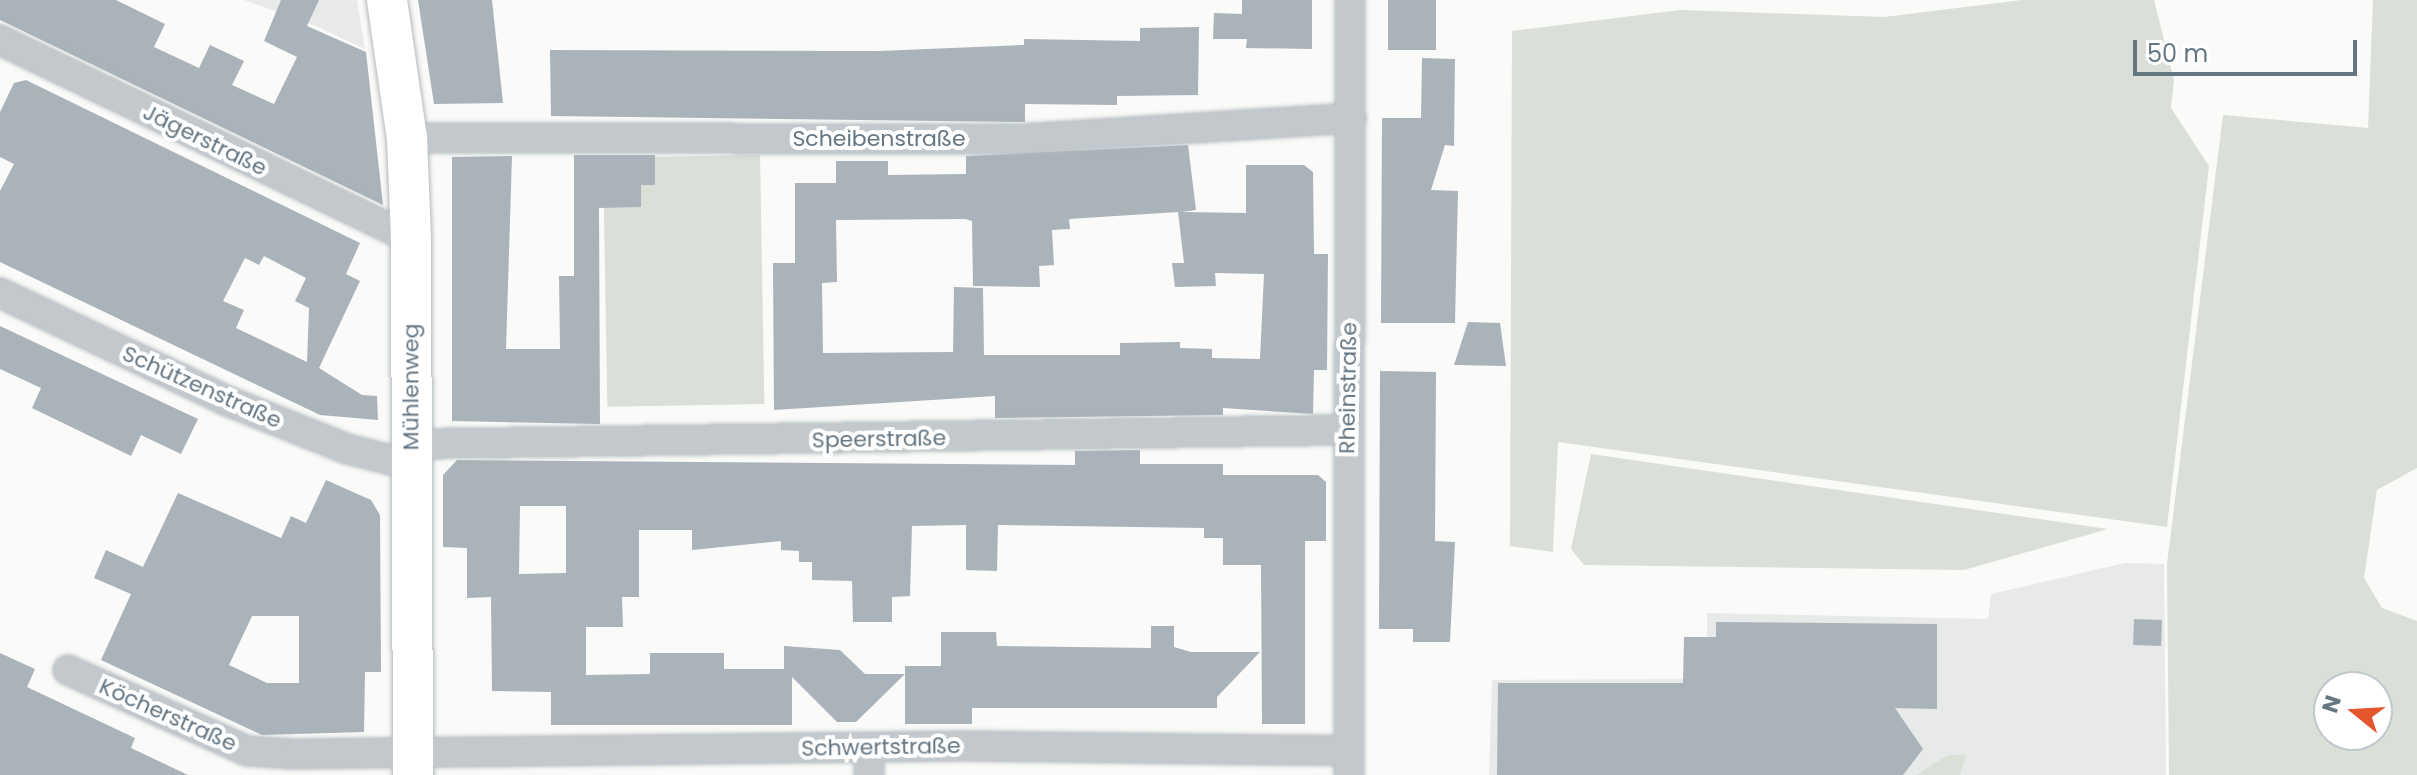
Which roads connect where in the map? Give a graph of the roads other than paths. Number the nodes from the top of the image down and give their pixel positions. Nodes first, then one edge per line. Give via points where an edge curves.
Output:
1 (387, 0) edge
2 (1350, 0) edge
3 (3, 48) edge
4 (1351, 118) junction
5 (407, 138) junction
6 (411, 239) junction
7 (0, 293) edge
8 (1347, 430) junction
9 (411, 454) junction
10 (68, 670) dead end
11 (869, 747) junction
12 (1349, 763) edge
13 (413, 765) edge
14 (869, 775) edge

1 - 5 main road, Mühlenweg
2 - 4 street, Rheinstraße
3 - 6 street, Jägerstraße
4 - 5 street, Scheibenstraße via 1020,139
4 - 8 street, Rheinstraße
5 - 6 main road, Mühlenweg
6 - 9 main road, Mühlenweg
7 - 9 street, Schützenstraße via 225,400 347,449
8 - 9 street, Speerstraße
8 - 12 street, Rheinstraße
9 - 13 main road, Mühlenweg
10 - 13 street, Köcherstraße via 247,751
11 - 12 street, Schwertstraße
11 - 13 street, Schwertstraße
11 - 14 street

